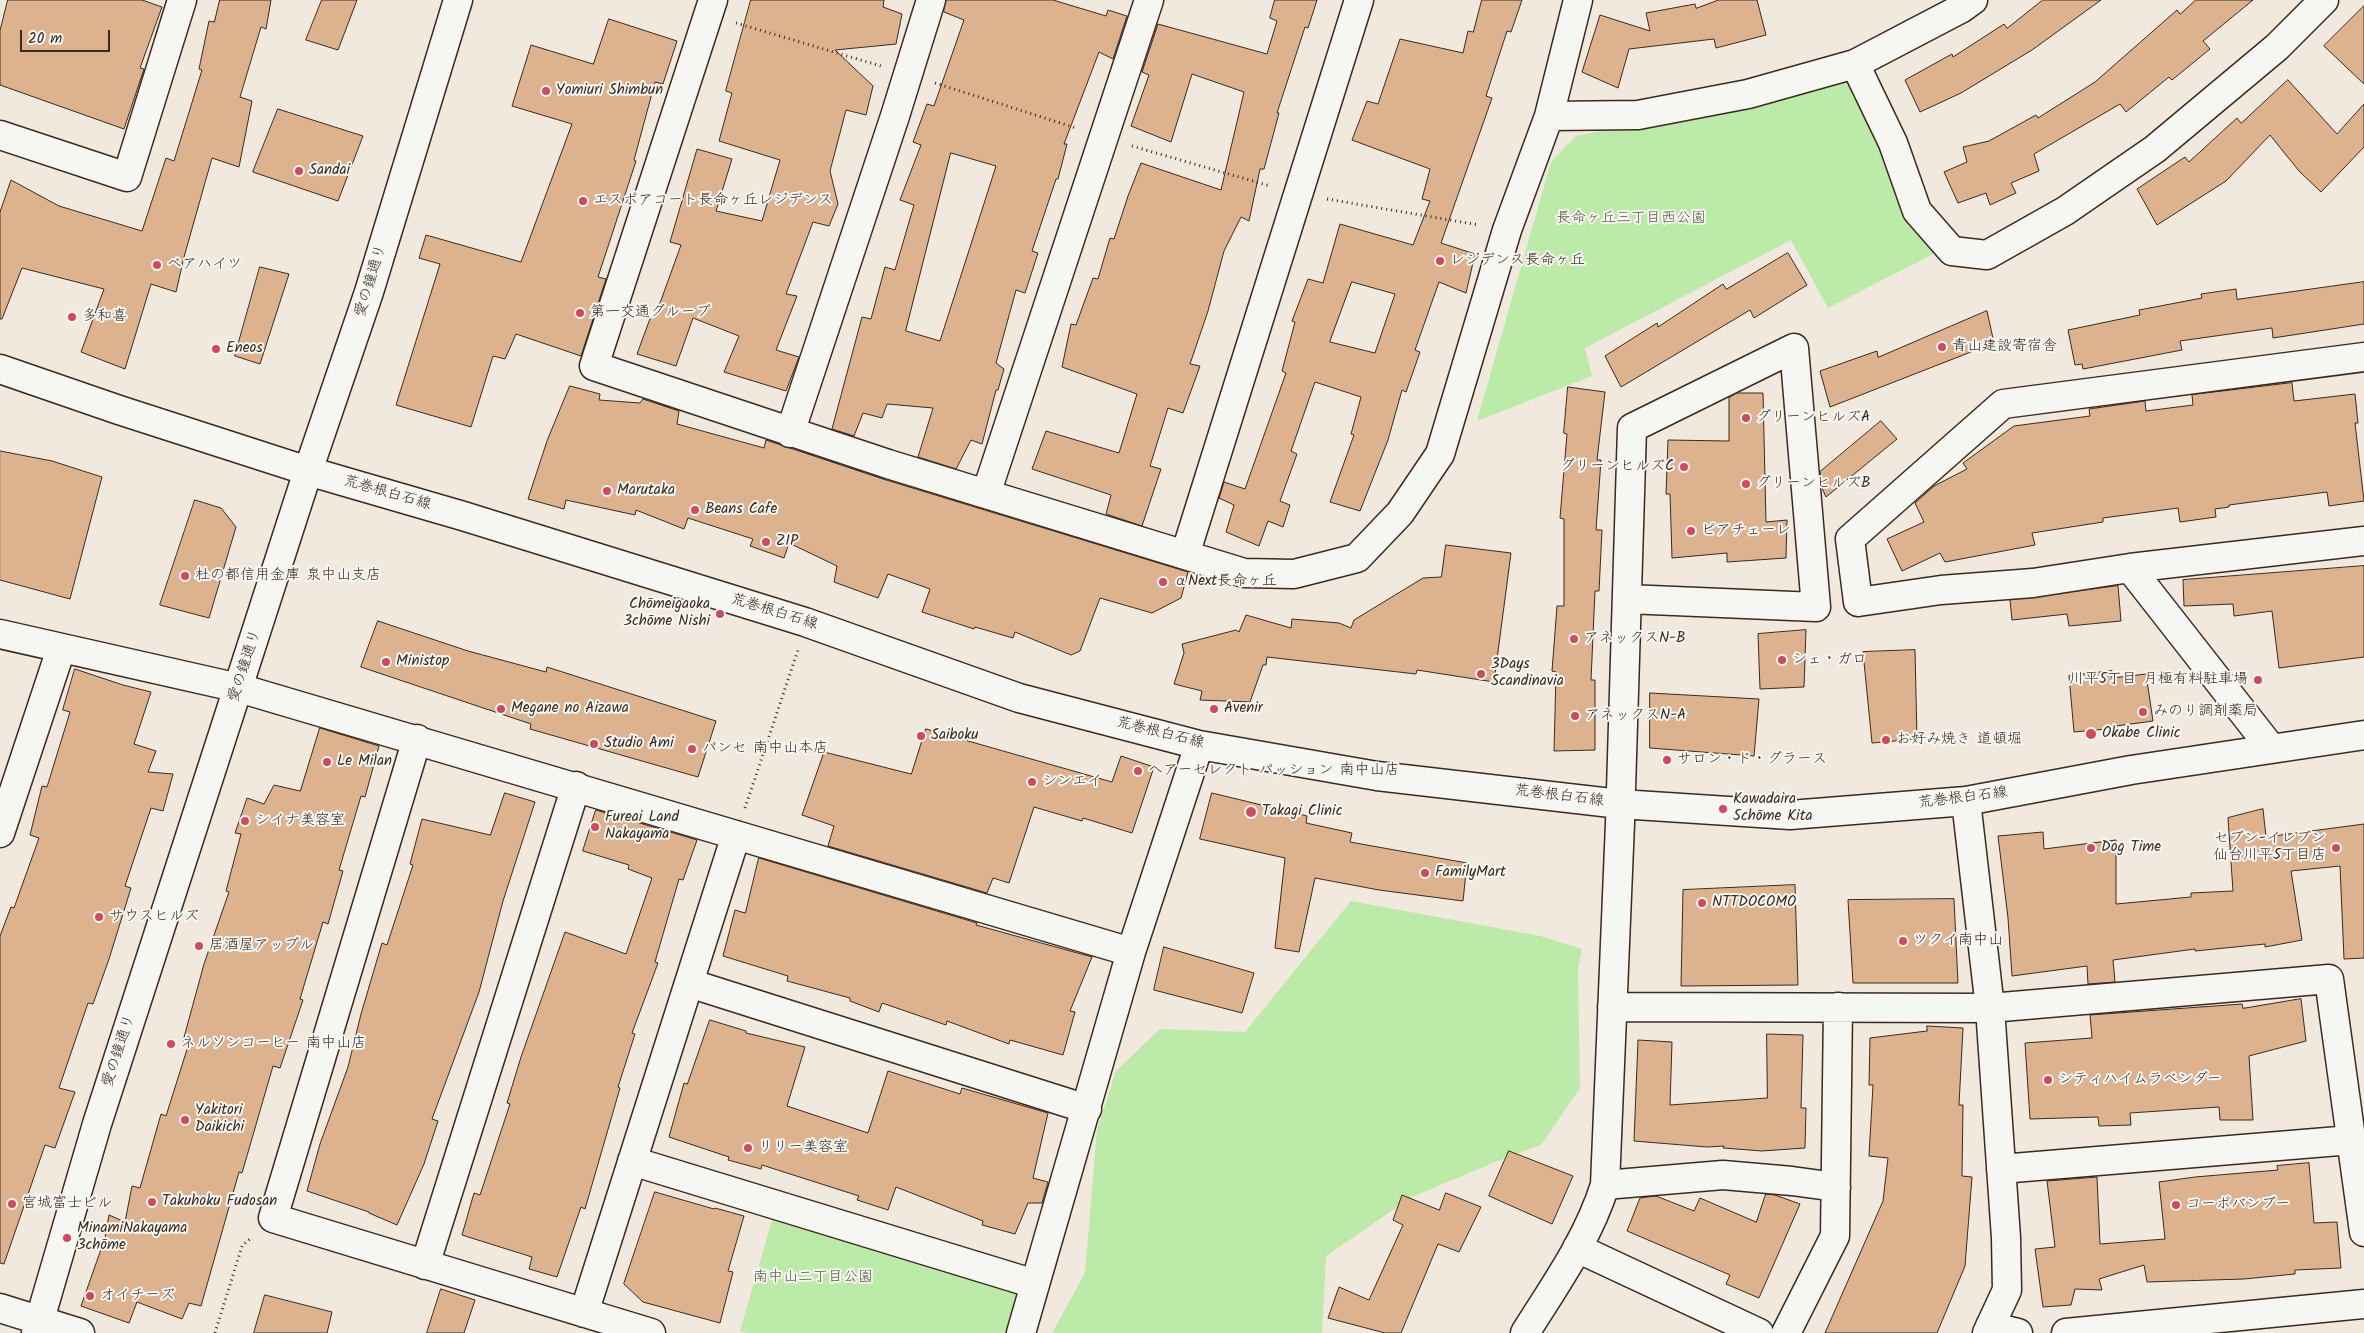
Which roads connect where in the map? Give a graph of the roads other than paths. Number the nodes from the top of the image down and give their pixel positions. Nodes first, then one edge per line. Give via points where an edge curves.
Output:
1 (182, 0) edge
2 (458, 0) edge
3 (713, 0) edge
4 (931, 0) edge
5 (1149, 0) edge
6 (1359, 0) edge
7 (1578, 0) edge
8 (1973, 0) edge
9 (2324, 0) edge
10 (1855, 64) junction
11 (1549, 116) junction
12 (0, 135) edge
13 (2364, 357) edge
14 (0, 369) edge
15 (790, 433) junction
16 (308, 471) junction
17 (986, 494) junction
18 (2364, 542) edge
19 (1185, 554) junction
20 (2130, 568) junction
21 (1627, 599) junction
22 (0, 634) edge
23 (62, 649) junction
24 (239, 688) junction
25 (2364, 735) edge
26 (417, 739) junction
27 (1199, 745) junction
28 (2271, 748) junction
29 (576, 786) junction
30 (1966, 801) junction
31 (1620, 804) junction
32 (0, 833) edge
33 (736, 834) junction
34 (1131, 952) junction
35 (689, 983) junction
36 (1612, 1007) junction
37 (1838, 1007) junction
38 (1990, 1008) junction
39 (1087, 1109) junction
40 (2351, 1140) junction
41 (632, 1161) junction
42 (2001, 1169) junction
43 (1605, 1185) junction
44 (1836, 1187) junction
45 (2364, 1232) edge
46 (1577, 1248) junction
47 (425, 1265) junction
48 (1035, 1284) junction
49 (2364, 1304) edge
50 (0, 1308) edge
51 (584, 1313) junction
52 (38, 1326) edge
53 (1988, 1329) edge
54 (80, 1333) edge
55 (650, 1333) edge
56 (1021, 1333) edge
57 (1526, 1333) edge
58 (1759, 1333) edge
59 (1786, 1333) edge
60 (2018, 1333) edge
61 (2066, 1333) edge

1 - 12 street via 127,177
2 - 16 street, 愛の鐘通り via 369,292
3 - 15 street via 594,366
4 - 15 street
5 - 17 street
6 - 19 street
7 - 11 street
8 - 10 street
9 - 10 street via 2277,47 2155,149 2065,211 1987,255 1952,251 1917,211 1893,143
10 - 11 street via 1748,94 1638,115
11 - 19 street via 1511,218 1440,454 1400,513 1357,558 1294,574 1244,573
13 - 20 street via 2003,404 1850,539 1858,602 1942,590 2033,583
14 - 16 street, 荒巻根白石線
15 - 17 street
16 - 24 street, 愛の鐘通り
16 - 27 street, 荒巻根白石線 via 805,622 1019,698
17 - 19 street
18 - 20 street
20 - 28 street
21 - 21 street via 1632,428 1794,348 1816,607
21 - 31 street
22 - 23 street
23 - 24 street
23 - 32 street
24 - 26 street
24 - 52 street, 愛の鐘通り via 97,1124
25 - 28 street, 荒巻根白石線
26 - 29 street
26 - 47 street via 274,1218
27 - 31 street, 荒巻根白石線 via 1377,776
27 - 34 street
28 - 30 street, 荒巻根白石線
29 - 33 street
29 - 47 street
30 - 31 street, 荒巻根白石線 via 1790,815
30 - 38 street
31 - 36 street
33 - 34 street
33 - 35 street
34 - 39 street
35 - 39 street
35 - 41 street
36 - 37 street
36 - 43 street
37 - 38 street
37 - 44 street
38 - 40 street via 2329,979
38 - 42 street
39 - 48 street
40 - 42 street
40 - 45 street
41 - 48 street
41 - 51 street
42 - 53 street via 2007,1290
43 - 44 street via 1723,1175
43 - 46 street via 1597,1210
44 - 59 street via 1835,1236
46 - 57 street
46 - 58 street
47 - 51 street
48 - 56 street
49 - 61 street
50 - 52 street
51 - 55 street
52 - 54 street
53 - 60 street

